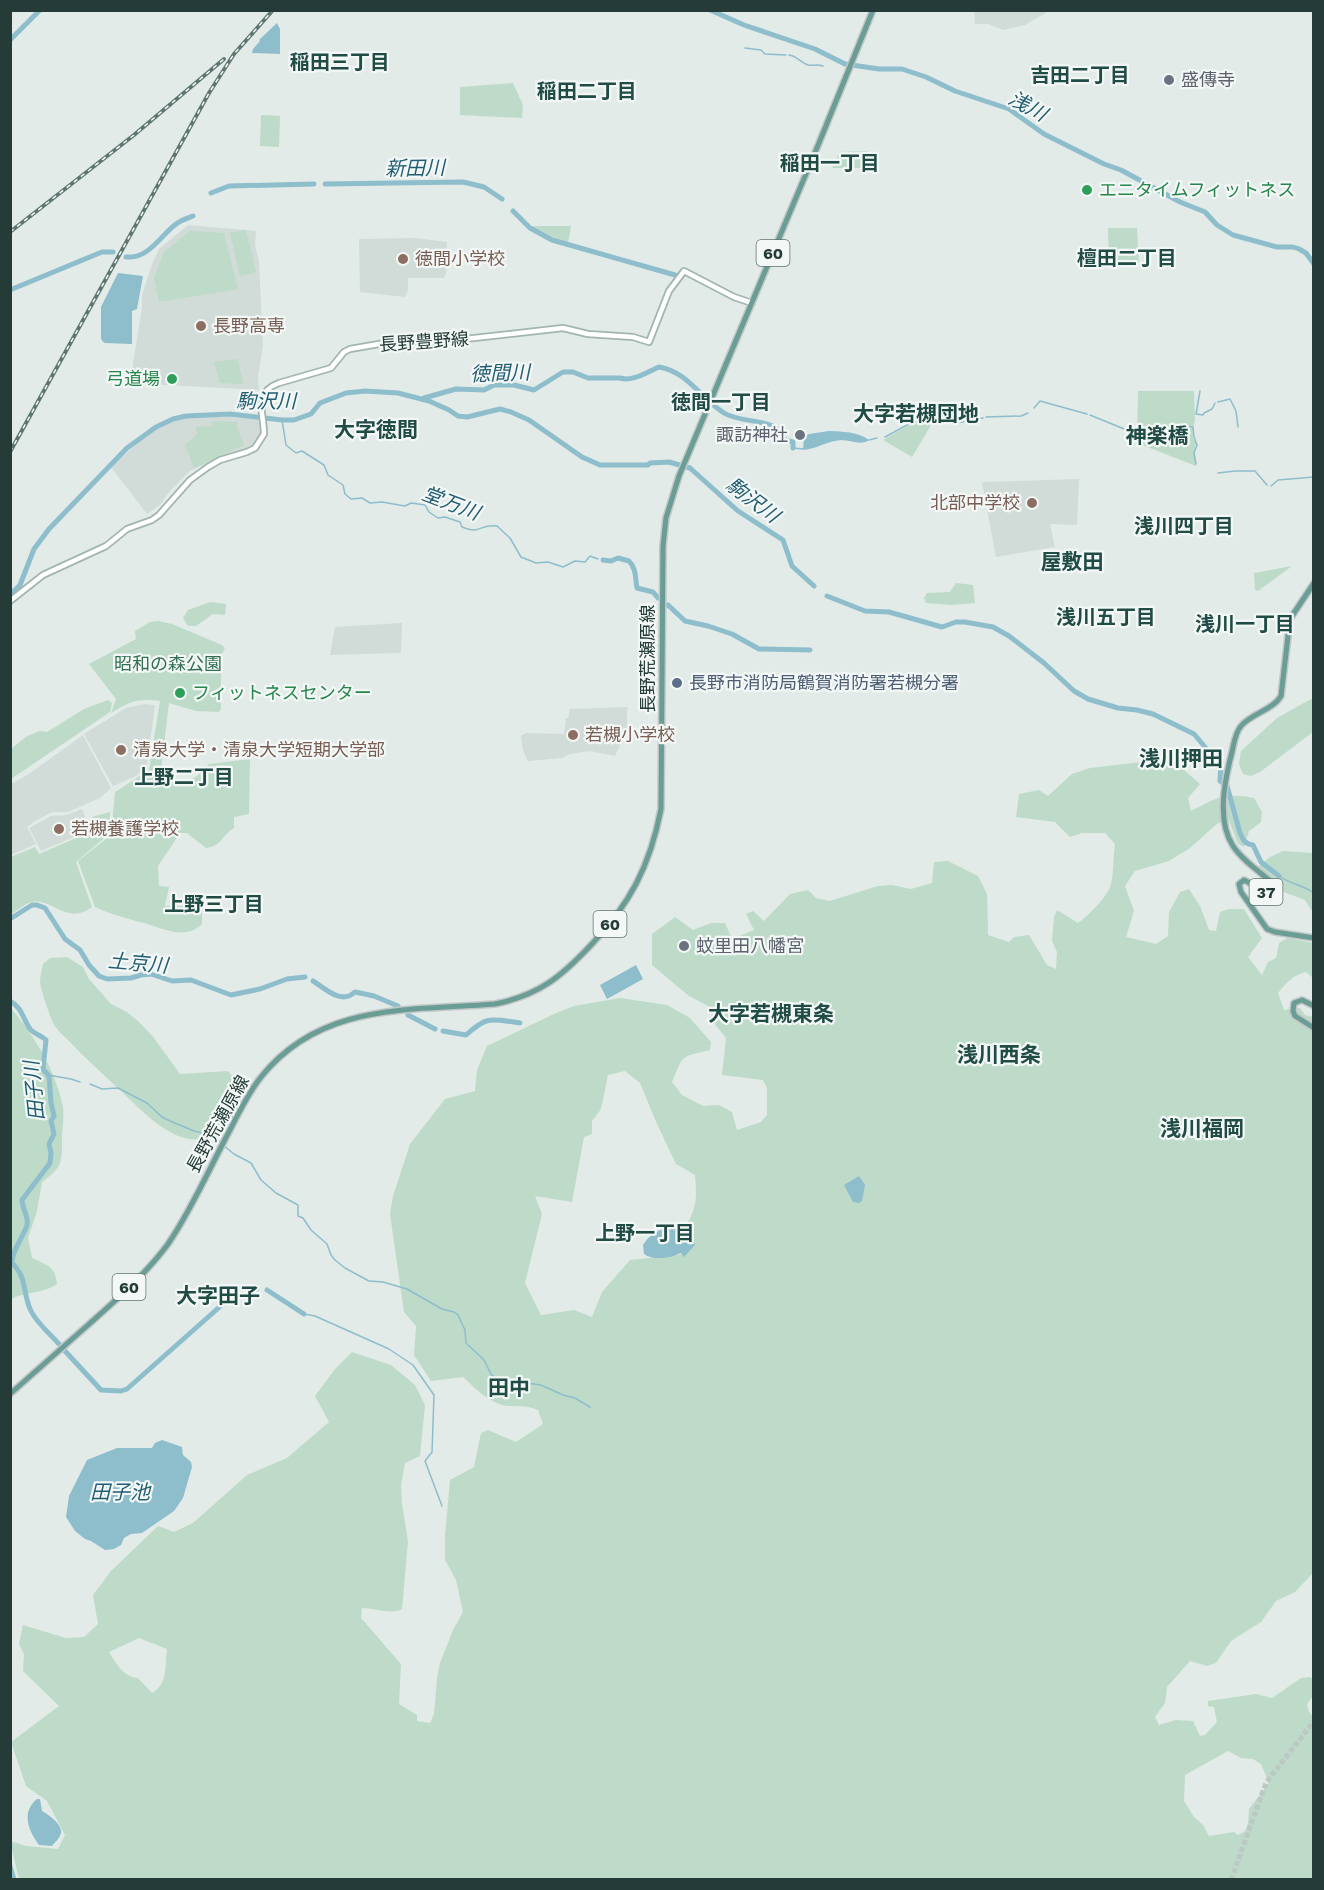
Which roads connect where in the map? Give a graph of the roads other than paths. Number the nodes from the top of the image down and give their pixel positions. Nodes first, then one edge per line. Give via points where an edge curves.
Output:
1 (873, 10) edge
2 (752, 303) junction
3 (1314, 583) edge
4 (10, 601) edge
5 (1314, 938) edge
6 (1314, 1006) edge
7 (1314, 1028) edge
8 (10, 1394) edge

1 - 2 main road, 長野荒瀬原線 / 60
2 - 4 main road, 長野豊野線 via 684,271 669,291 649,342 563,328 438,342 402,340 350,349 332,368 272,386 265,392 261,407 264,434 255,448 208,466 152,520 43,575
2 - 8 main road, 長野荒瀬原線 / 60 via 684,462 666,518 661,809 648,861 622,908 568,969 530,994 495,1004 376,1012 332,1024 294,1045 274,1062 250,1093 167,1245 132,1285
3 - 5 main road, 37 via 1290,620 1281,696 1238,730 1224,788 1231,842 1276,888 1271,894 1244,880 1239,884 1241,892 1267,928
6 - 7 main road via 1302,1000 1294,1003 1293,1008 1295,1016

